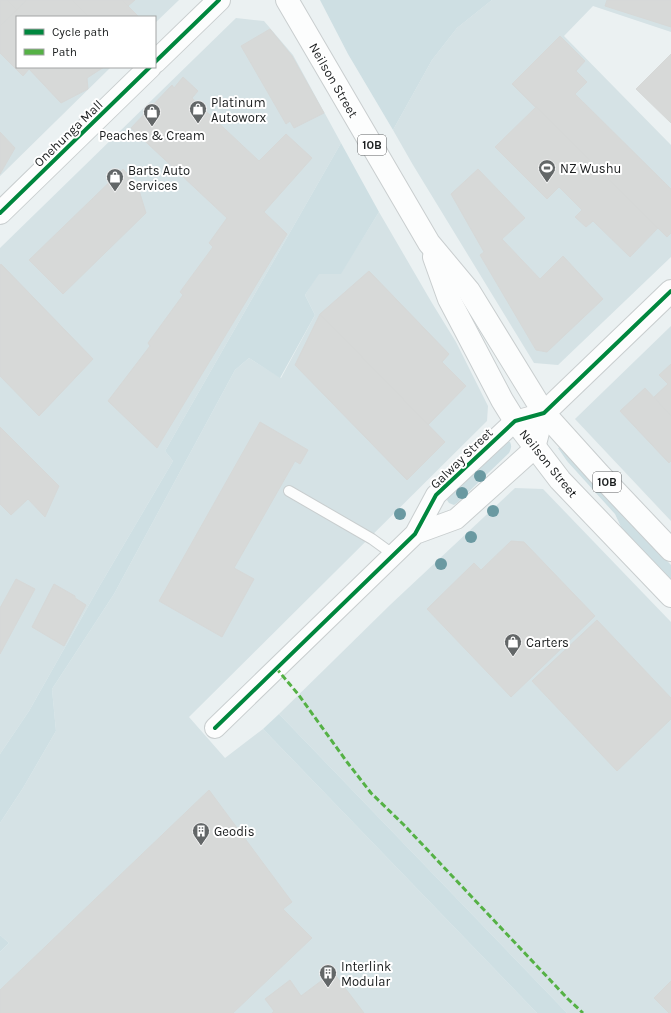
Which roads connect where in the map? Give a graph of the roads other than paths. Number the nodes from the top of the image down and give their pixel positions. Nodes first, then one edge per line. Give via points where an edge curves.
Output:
1 (218, 0) edge
2 (287, 0) edge
3 (156, 61) edge
4 (149, 68) edge
5 (0, 213) edge
6 (429, 243) junction
7 (671, 291) edge
8 (544, 414) junction
9 (515, 421) junction
10 (535, 448) junction
11 (289, 491) dead end
12 (415, 534) junction
13 (671, 550) edge
14 (394, 555) junction
15 (671, 596) edge
16 (214, 728) dead end

1 - 3 main road
2 - 6 main road, Neilson Street / 10B
4 - 5 main road, Onehunga Mall
6 - 8 main road, Neilson Street / 10B via 469,291
6 - 9 main road, Neilson Street / 10B via 449,299
7 - 8 main road
8 - 9 street, Galway Street
8 - 10 street
8 - 13 main road, Neilson Street / 10B
9 - 10 main road, Neilson Street / 10B
9 - 12 street, Galway Street via 436,495
10 - 12 street, Galway Street via 456,519
10 - 15 main road, Neilson Street / 10B via 560,480
11 - 14 lane via 372,539
12 - 14 street, Galway Street
14 - 16 street, Galway Street

